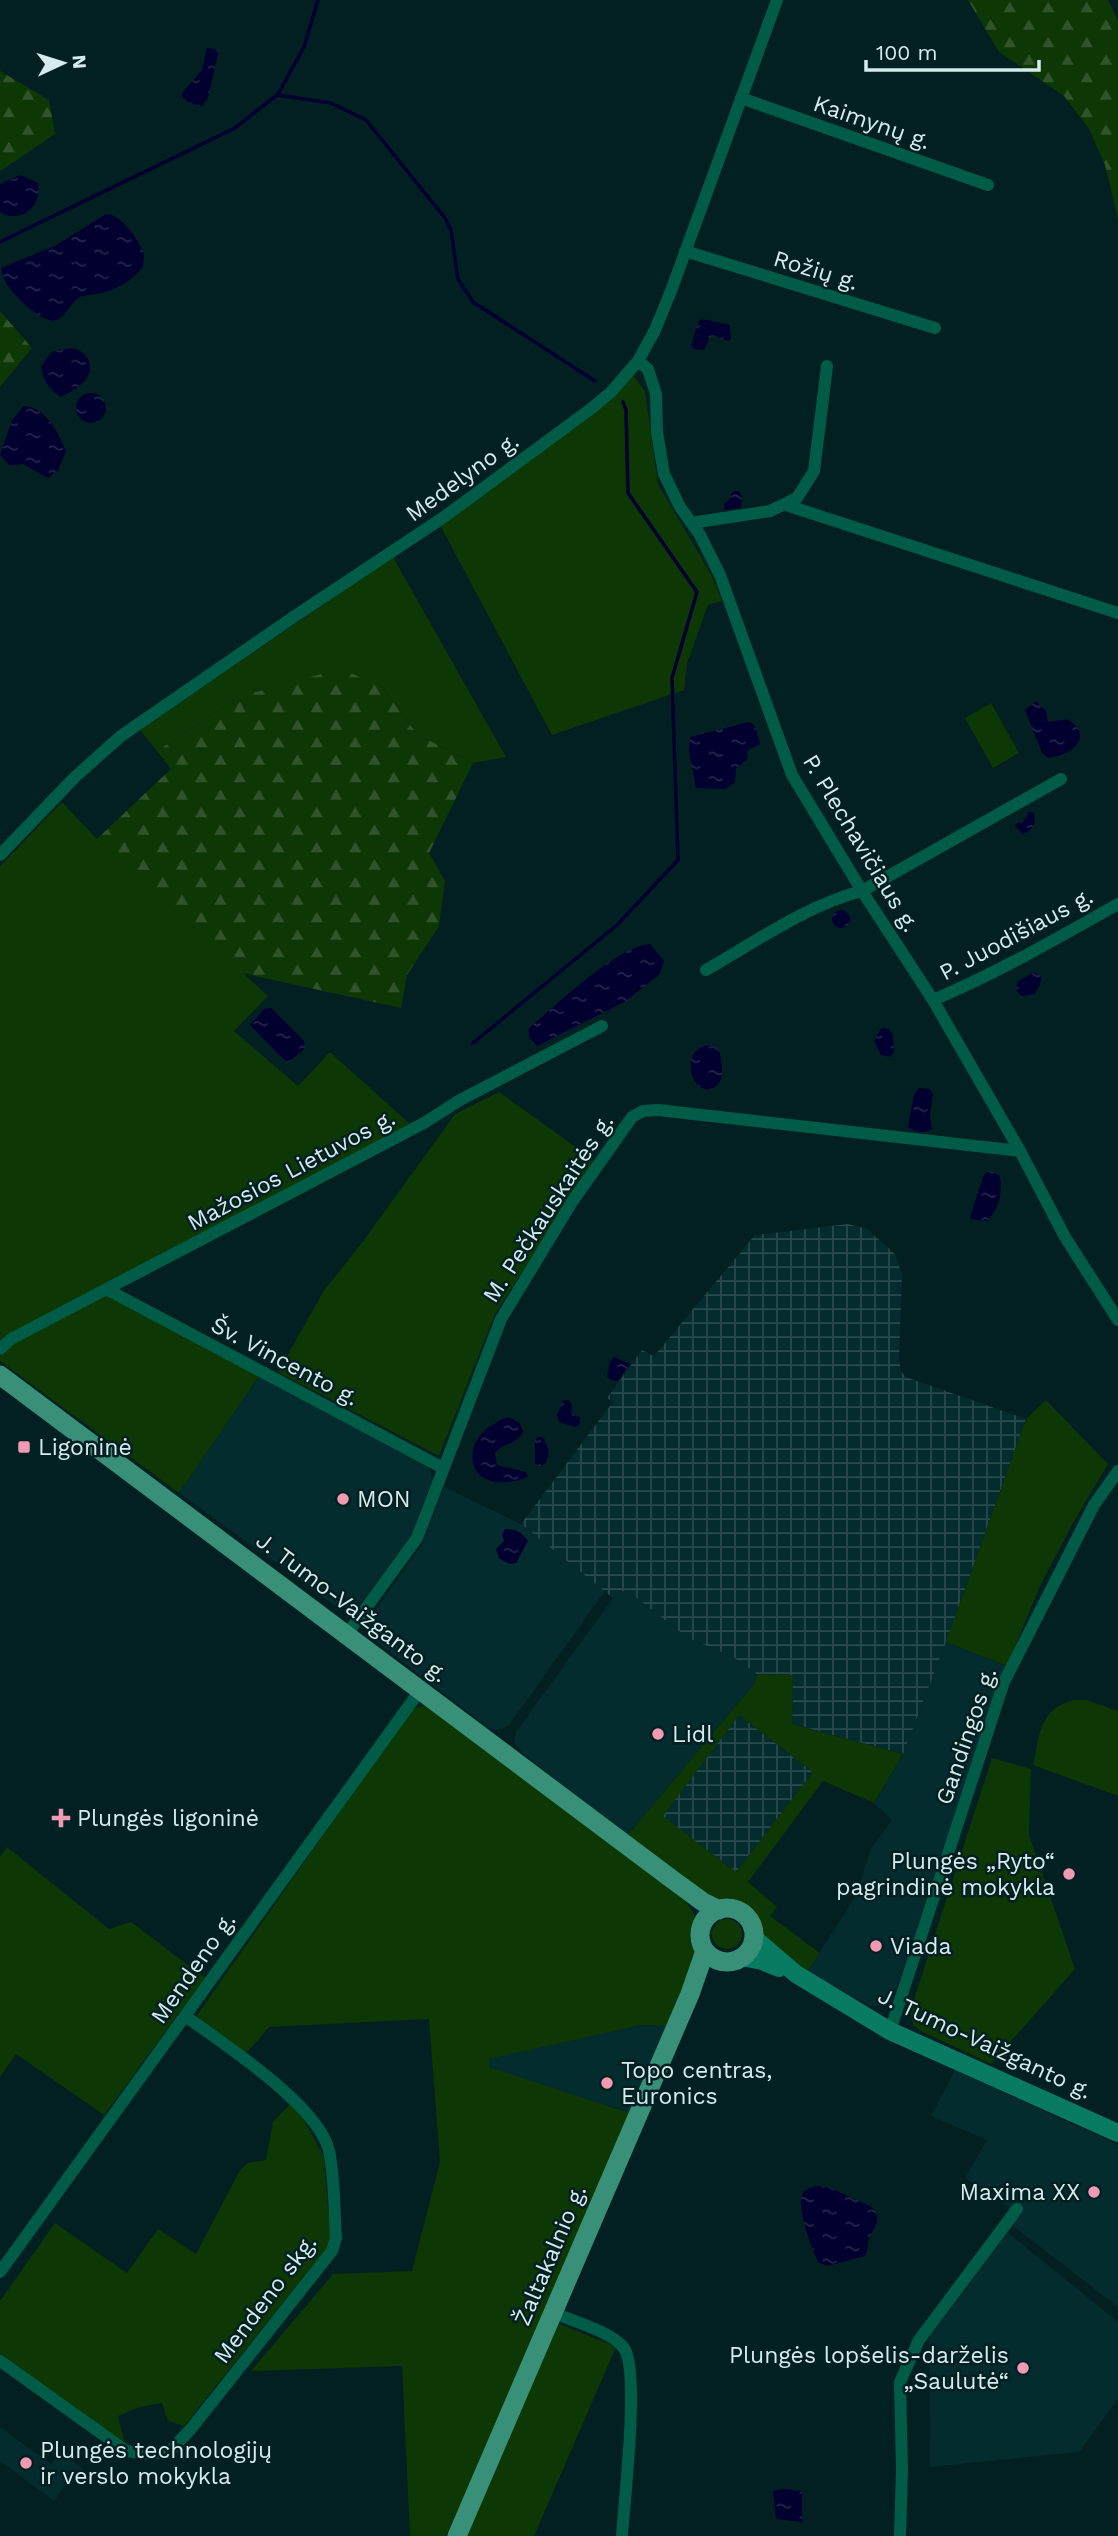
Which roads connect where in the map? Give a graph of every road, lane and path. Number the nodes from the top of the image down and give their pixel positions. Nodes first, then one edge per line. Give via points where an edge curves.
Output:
1 (777, 0) edge
2 (741, 98) junction
3 (988, 185) dead end
4 (685, 251) junction
5 (935, 328) dead end
6 (638, 361) junction
7 (827, 366) dead end
8 (786, 505) junction
9 (691, 523) junction
10 (1118, 613) edge
11 (1061, 779) dead end
12 (0, 855) edge
13 (862, 891) junction
14 (1118, 904) edge
15 (706, 970) dead end
16 (933, 1000) junction
17 (602, 1026) dead end
18 (1020, 1151) junction
19 (108, 1290) junction
20 (1118, 1320) edge
21 (0, 1349) edge
22 (0, 1375) edge
23 (443, 1468) junction
24 (1118, 1471) edge
25 (347, 1634) junction
26 (421, 1689) junction
27 (673, 1880) junction
28 (719, 1910) junction
29 (704, 1923) junction
30 (754, 1938) junction
31 (713, 1956) junction
32 (742, 1958) junction
33 (796, 1974) junction
34 (185, 2016) junction
35 (890, 2031) junction
36 (1118, 2133) edge
37 (1017, 2209) dead end
38 (0, 2272) edge
39 (552, 2312) junction
40 (0, 2361) edge
41 (457, 2536) edge
42 (622, 2536) edge
43 (900, 2536) edge

1 - 2 street, Medelyno g.
2 - 3 street, Kaimynų g.
2 - 4 street, Medelyno g.
4 - 5 street, Rožių g.
4 - 6 street, Medelyno g.
6 - 9 street, P. Plechavičiaus g. via 648,369 656,394 664,474
6 - 12 street, Medelyno g. via 592,408 444,517 121,736
7 - 8 street via 814,471 797,498
8 - 9 street
8 - 10 street
9 - 13 street, P. Plechavičiaus g. via 720,575 792,775
11 - 13 street
13 - 15 street via 790,922
13 - 16 street, P. Plechavičiaus g.
14 - 16 street, P. Juodišiaus g.
16 - 18 street, P. Plechavičiaus g.
17 - 19 street, Mažosios Lietuvos g.
18 - 20 street, P. Plechavičiaus g. via 1065,1237
18 - 23 street, M. Pečkauskaitės g. via 667,1111 643,1111 632,1117 572,1202 501,1320
19 - 21 street, Mažosios Lietuvos g. via 11,1339
19 - 23 street, Šv. Vincento g.
22 - 25 main road, J. Tumo-Vaižganto g.
23 - 25 street, M. Pečkauskaitės g. via 417,1538
24 - 35 street, Gandingos g. via 1094,1505 1004,1682
25 - 26 main road, J. Tumo-Vaižganto g.
26 - 27 main road, J. Tumo-Vaižganto g.
26 - 34 street, Mendeno g.
27 - 28 main road, J. Tumo-Vaižganto g.
27 - 29 main road, J. Tumo-Vaižganto g.
28 - 29 main road
28 - 30 main road via 743,1913
29 - 31 main road via 701,1938
30 - 32 main road
30 - 33 main road, J. Tumo-Vaižganto g.
31 - 32 main road via 732,1962
31 - 39 main road, Žaltakalnio g. via 690,1994
32 - 33 main road, J. Tumo-Vaižganto g.
33 - 35 main road, J. Tumo-Vaižganto g.
34 - 38 street, Mendeno g.
34 - 40 street, Mendeno skg. via 293,2098 321,2129 329,2150 336,2238 332,2251 169,2452 126,2451
35 - 36 main road, J. Tumo-Vaižganto g.
37 - 43 street via 919,2340 900,2382
39 - 41 main road, Žaltakalnio g.
39 - 42 street via 614,2339 626,2351 631,2389

